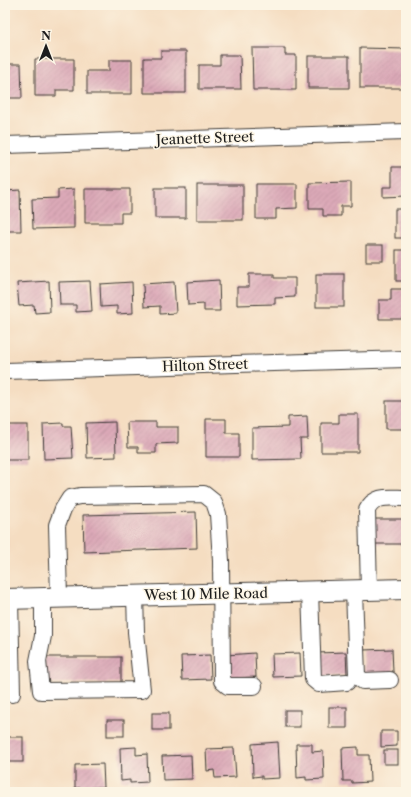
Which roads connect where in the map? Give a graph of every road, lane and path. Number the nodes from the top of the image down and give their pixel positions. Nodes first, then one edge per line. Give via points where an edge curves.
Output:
1 (406, 132) edge
2 (5, 145) edge
3 (406, 359) edge
4 (5, 371) edge
5 (406, 498) edge
6 (406, 589) edge
7 (362, 590) junction
8 (310, 591) junction
9 (221, 594) junction
10 (135, 595) junction
11 (51, 598) junction
12 (7, 599) edge
13 (8, 632) edge
14 (390, 680) dead end
15 (346, 682) dead end
16 (254, 686) dead end
17 (12, 694) dead end

1 - 2 street, Jeanette Street
3 - 4 street, Hilton Street
5 - 7 street via 378,498 371,502 367,510
6 - 7 main road, West 10 Mile Road
7 - 8 main road, West 10 Mile Road
7 - 14 street via 357,676 363,681
8 - 9 main road, West 10 Mile Road
8 - 15 street via 313,679 319,684
9 - 10 main road, West 10 Mile Road
9 - 11 street via 218,514 214,502 204,494 88,496 70,498 57,525
9 - 16 street via 222,681 228,686
10 - 11 main road, West 10 Mile Road
10 - 11 street via 142,690 41,691 38,661
11 - 12 main road, West 10 Mile Road
12 - 13 street
13 - 17 street

